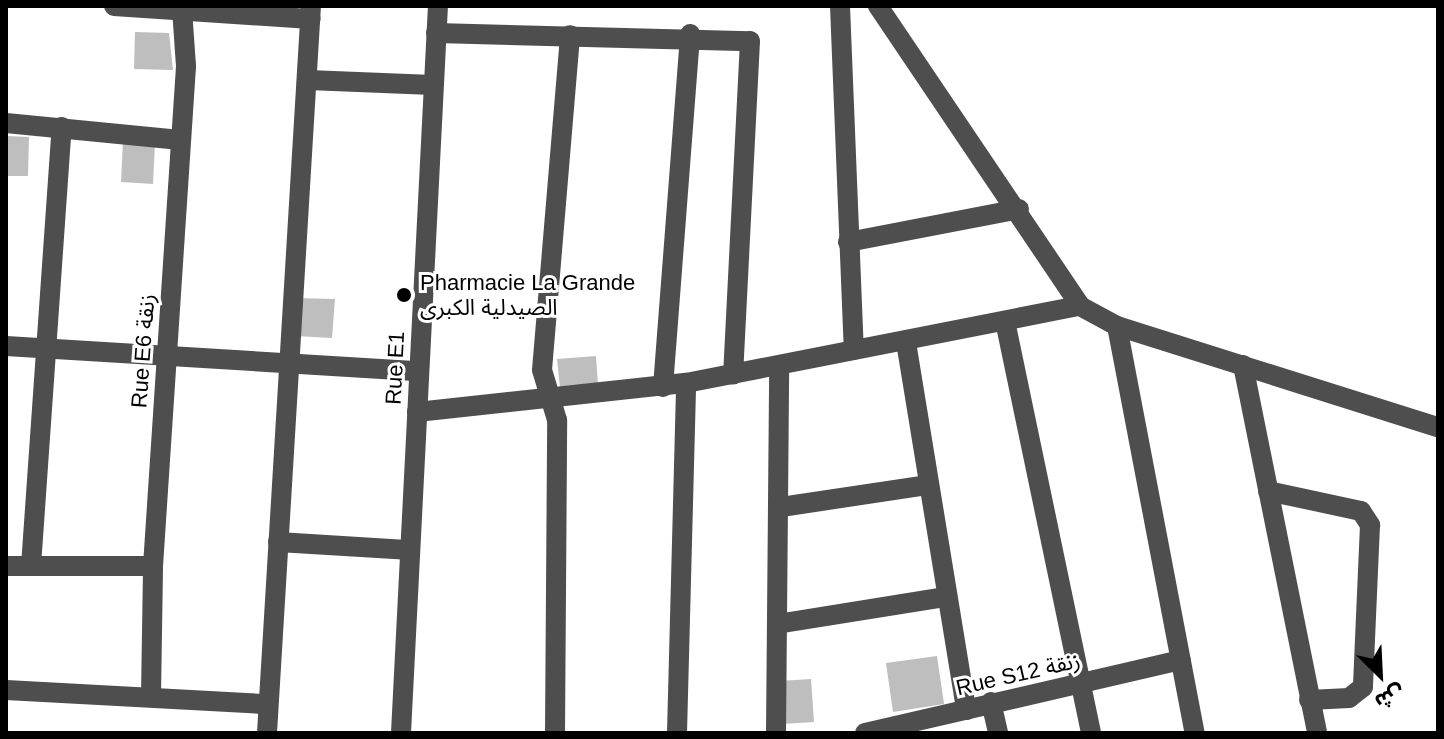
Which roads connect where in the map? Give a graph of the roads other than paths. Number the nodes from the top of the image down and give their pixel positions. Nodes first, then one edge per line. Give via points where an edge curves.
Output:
1 (114, 6) edge
2 (438, 6) edge
3 (840, 6) edge
4 (878, 6) edge
5 (182, 9) junction
6 (311, 12) edge
7 (436, 33) junction
8 (690, 34) junction
9 (570, 35) junction
10 (308, 80) junction
11 (433, 85) junction
12 (6, 123) edge
13 (62, 127) junction
14 (180, 140) junction
15 (1019, 209) junction
16 (848, 242) junction
17 (1080, 306) junction
18 (1005, 321) junction
19 (1117, 326) junction
20 (906, 342) junction
21 (6, 346) edge
22 (45, 349) junction
23 (854, 350) junction
24 (167, 353) junction
25 (292, 360) junction
26 (1243, 365) junction
27 (779, 366) junction
28 (418, 371) junction
29 (733, 375) junction
30 (686, 383) junction
31 (663, 387) junction
32 (550, 399) junction
33 (417, 412) junction
34 (1438, 427) edge
35 (928, 485) junction
36 (1268, 491) junction
37 (781, 507) junction
38 (278, 542) junction
39 (407, 550) junction
40 (6, 566) edge
41 (31, 566) junction
42 (153, 566) junction
43 (946, 597) junction
44 (777, 624) junction
45 (1181, 660) junction
46 (1080, 684) junction
47 (6, 690) edge
48 (151, 696) junction
49 (1309, 700) junction
50 (991, 702) junction
51 (268, 704) junction
52 (966, 710) junction
53 (891, 731) edge
54 (267, 733) edge
55 (401, 733) edge
56 (555, 733) edge
57 (677, 733) edge
58 (776, 733) edge
59 (865, 733) edge
60 (998, 733) edge
61 (1091, 733) edge
62 (1195, 733) edge
63 (1317, 733) edge

1 - 5 street
2 - 7 street, Rue E1
3 - 16 street
4 - 15 street
5 - 6 street
5 - 14 street, Rue E6 زنقة
6 - 10 street
7 - 9 street
7 - 11 street, Rue E1
8 - 9 street
8 - 29 street via 741,35 752,48
8 - 31 street
9 - 32 street via 542,370
10 - 11 street
10 - 25 street
11 - 28 street, Rue E1
12 - 13 street
13 - 14 street
13 - 22 street
14 - 24 street, Rue E6 زنقة
15 - 16 street
15 - 17 street
16 - 23 street
17 - 18 street
17 - 19 street
18 - 20 street
18 - 46 street
19 - 26 street
19 - 45 street
20 - 23 street
20 - 35 street
21 - 22 street
22 - 24 street
22 - 41 street
23 - 27 street
24 - 25 street
24 - 42 street, Rue E6 زنقة
25 - 28 street
25 - 38 street
26 - 34 street
26 - 36 street
27 - 29 street
27 - 37 street
28 - 33 street, Rue E1
29 - 30 street
30 - 31 street
30 - 57 street
31 - 32 street
32 - 33 street
32 - 56 street via 557,420
33 - 39 street, Rue E1
35 - 37 street
35 - 43 street
36 - 49 street
36 - 49 street via 1361,511 1370,525 1363,687 1349,698
37 - 44 street
38 - 39 street
38 - 51 street
39 - 55 street, Rue E1
40 - 41 street
41 - 42 street
42 - 48 street, Rue E6 زنقة
43 - 44 street
43 - 52 street
44 - 58 street
45 - 46 street, Rue S12 زنقة
45 - 62 street
46 - 50 street, Rue S12 زنقة
46 - 61 street
47 - 48 street
48 - 51 street
49 - 63 street
50 - 52 street, Rue S12 زنقة
50 - 60 street
51 - 54 street
52 - 53 street, Rue S12 زنقة
53 - 59 street, Rue S12 زنقة

